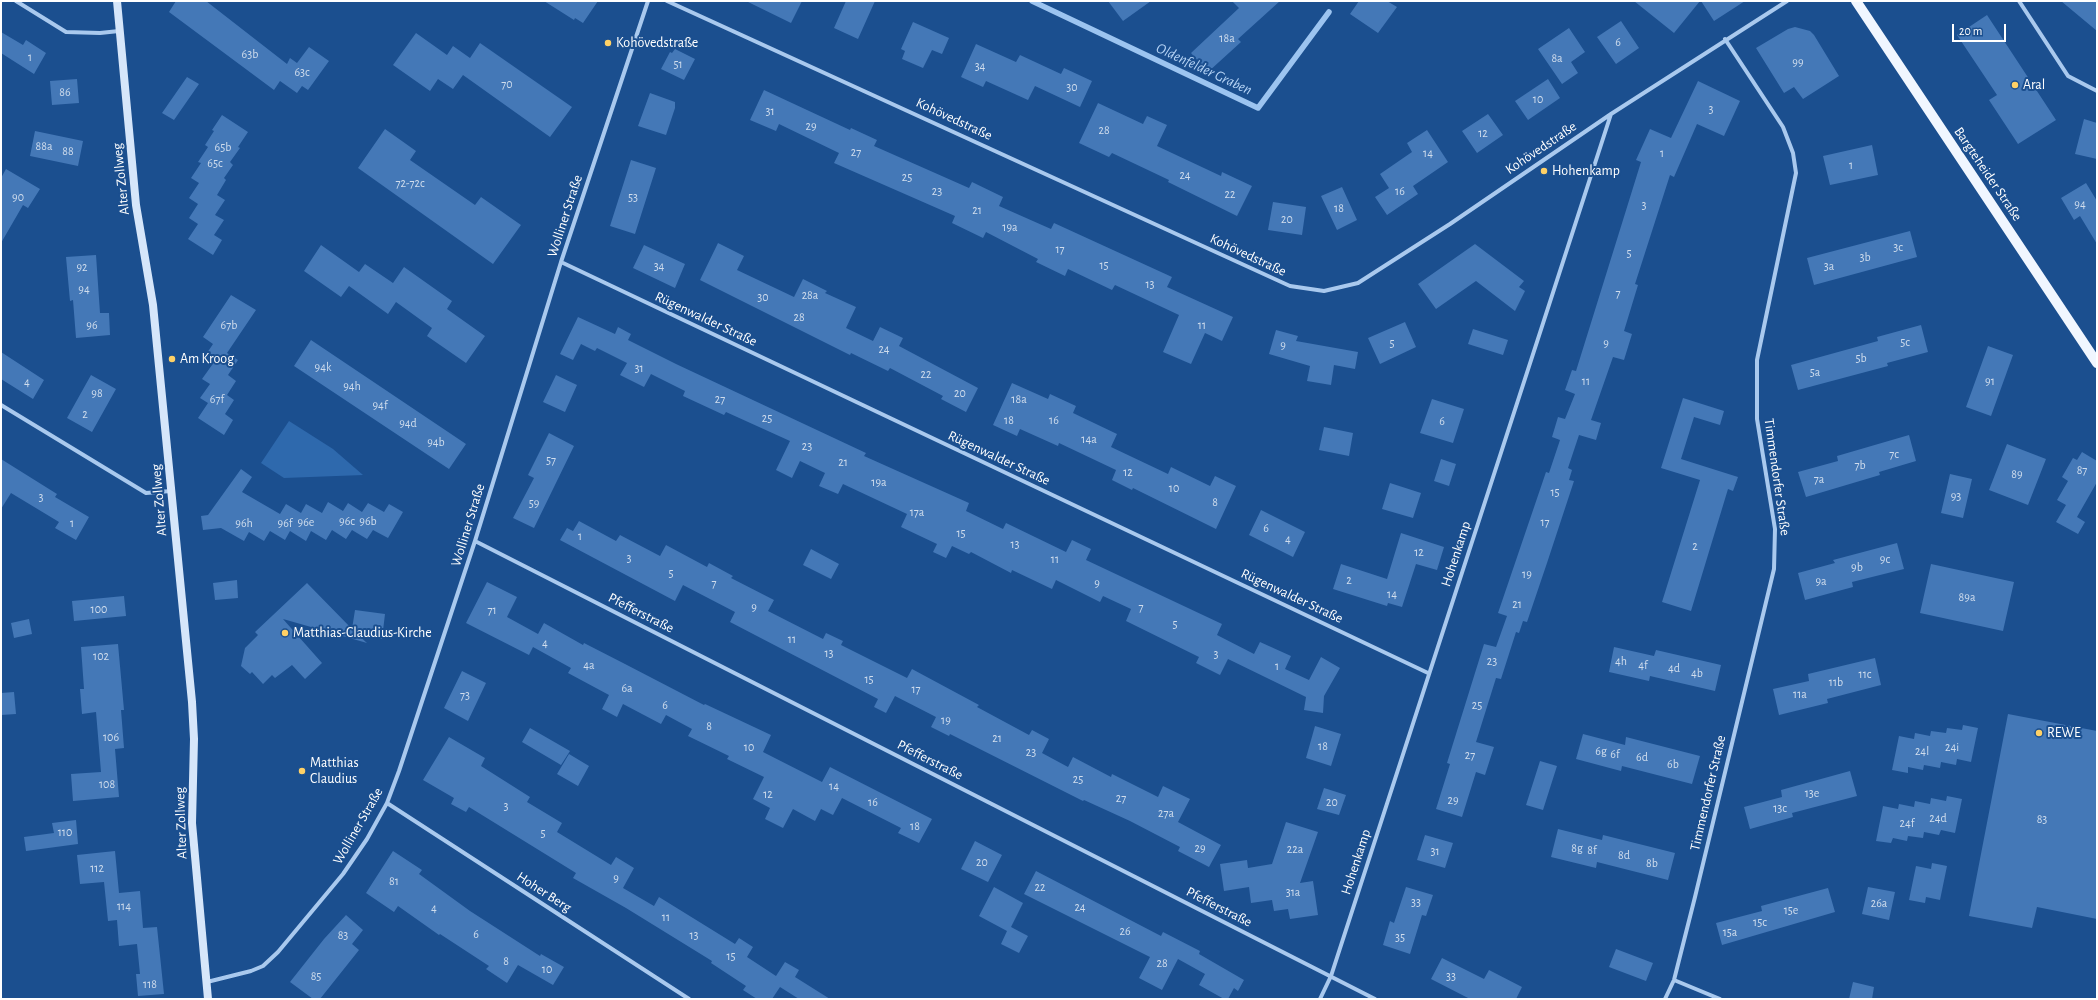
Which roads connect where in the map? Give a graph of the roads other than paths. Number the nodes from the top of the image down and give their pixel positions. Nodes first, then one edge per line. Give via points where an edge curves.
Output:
1 (16, 1) edge
2 (117, 1) edge
3 (648, 1) edge
4 (667, 1) edge
5 (1786, 1) edge
6 (1856, 1) edge
7 (2019, 1) edge
8 (119, 31) junction
9 (1725, 40) junction
10 (2097, 91) edge
11 (1611, 114) junction
12 (561, 262) junction
13 (2097, 364) edge
14 (1, 405) edge
15 (171, 491) junction
16 (475, 541) junction
17 (1428, 673) junction
18 (387, 803) junction
19 (1330, 976) junction
20 (1674, 980) junction
21 (207, 982) junction
22 (208, 999) edge
23 (689, 999) edge
24 (1320, 999) edge
25 (1375, 999) edge
26 (1665, 999) edge
27 (1720, 999) edge

1 - 8 street via 66,32
2 - 8 street, Alter Zollweg
3 - 12 street, Wolliner Straße
4 - 11 street, Kohövedstraße via 1290,286 1324,291 1358,283 1450,224
5 - 9 street, Kohövedstraße
6 - 13 main road, Bargteheider Straße
7 - 10 street via 2068,76
8 - 15 street, Alter Zollweg via 136,205 154,304
9 - 11 street, Kohövedstraße
9 - 20 street, Timmendorfer Straße via 1783,127 1793,153 1796,173 1757,360 1758,419 1775,529 1774,569
11 - 17 street, Hohenkamp
12 - 16 street, Wolliner Straße
12 - 17 street, Rügenwalder Straße
14 - 15 street via 146,493
15 - 21 street, Alter Zollweg via 192,702 192,823
16 - 18 street, Wolliner Straße
16 - 19 street, Pfefferstraße
17 - 19 street, Hohenkamp
18 - 21 street, Wolliner Straße via 343,874 278,952 263,966
18 - 23 street, Hoher Berg
19 - 24 street, Hohenkamp
19 - 25 street, Pfefferstraße
20 - 26 street, Timmendorfer Straße
20 - 27 street
21 - 22 street, Alter Zollweg

